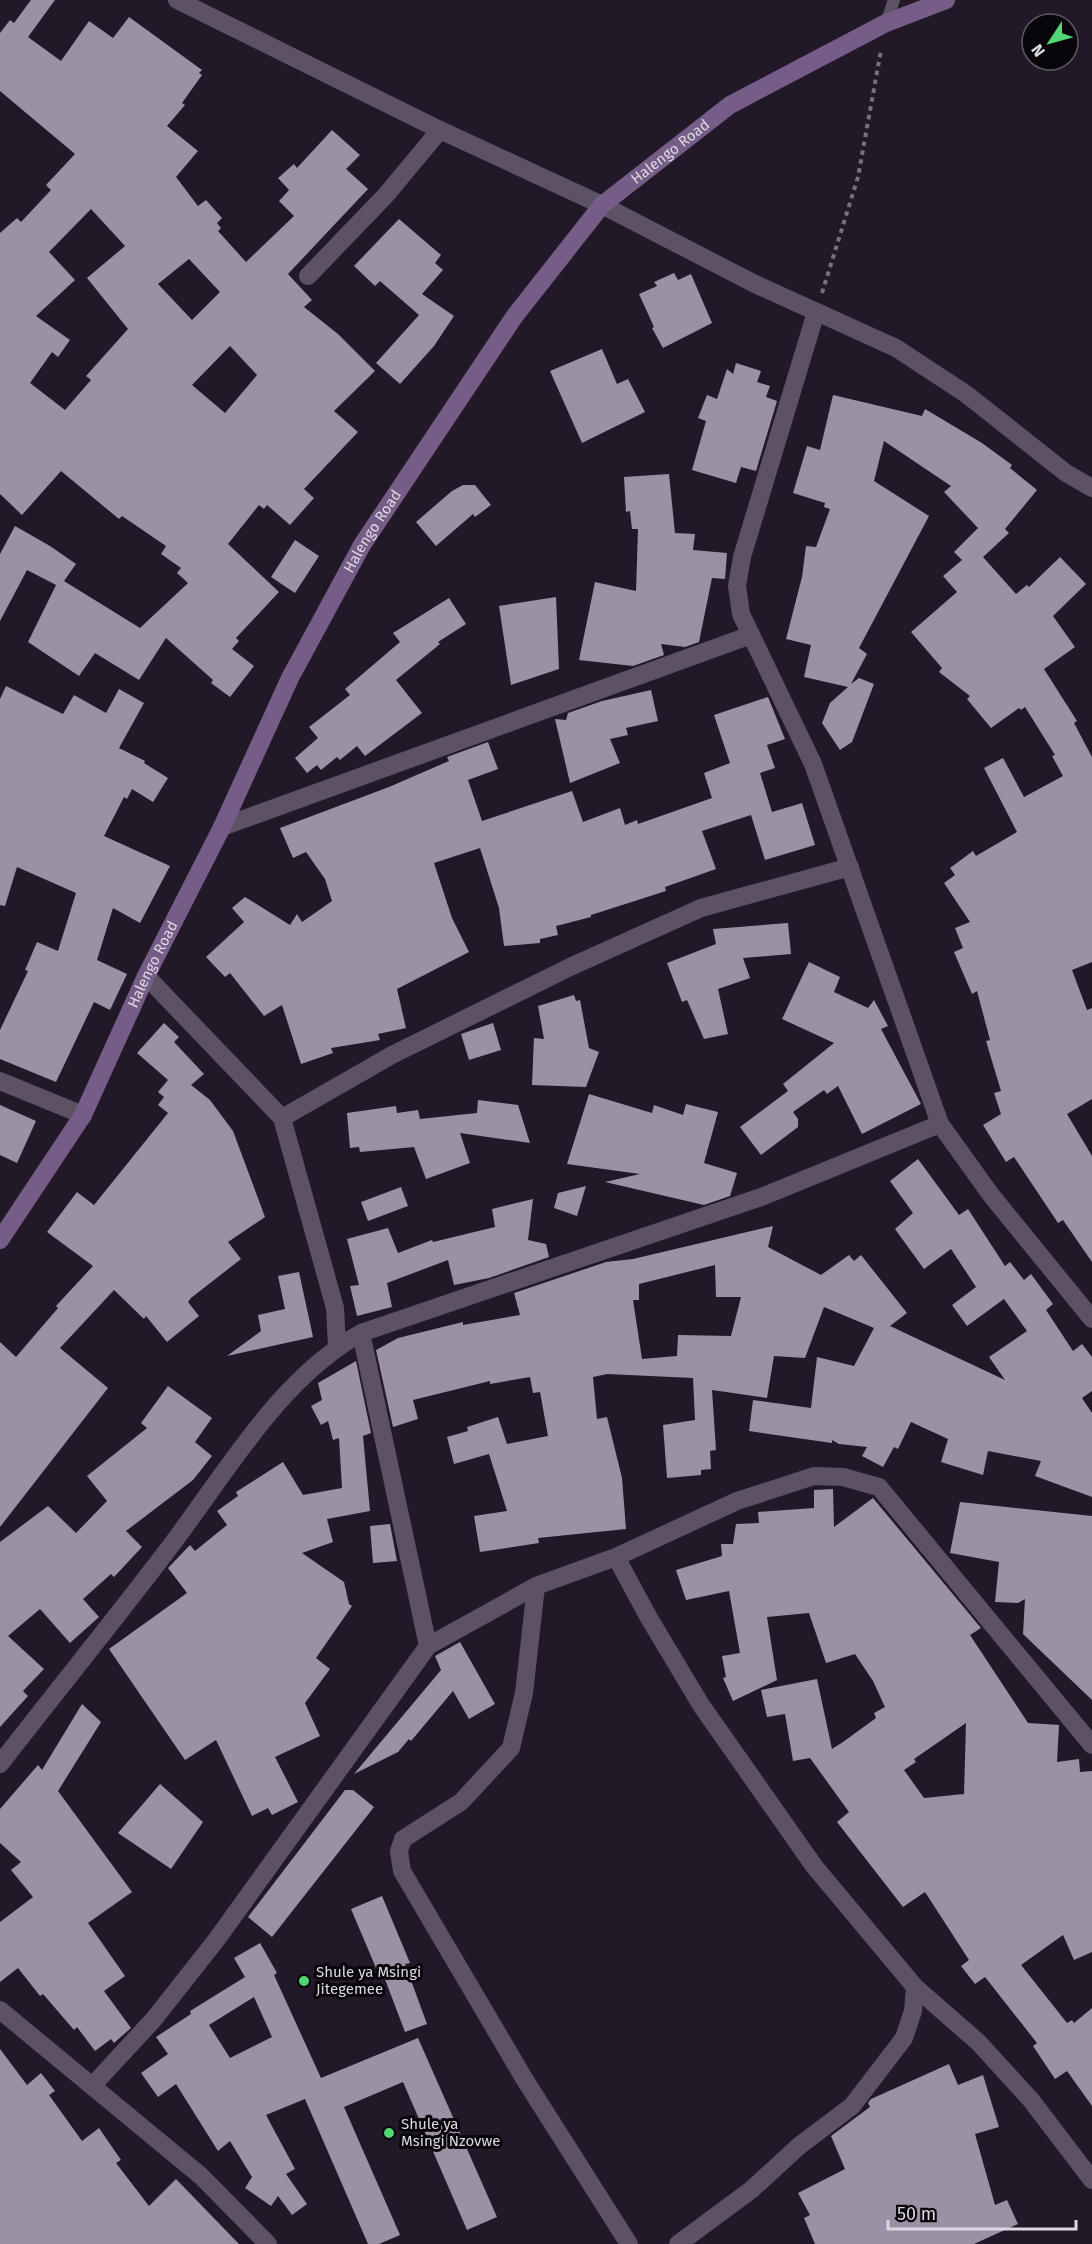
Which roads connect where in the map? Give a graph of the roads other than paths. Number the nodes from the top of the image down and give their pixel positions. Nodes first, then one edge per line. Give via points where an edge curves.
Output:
1 (177, 0) edge
2 (894, 0) edge
3 (946, 0) edge
4 (886, 23) junction
5 (440, 130) junction
6 (602, 205) junction
7 (308, 276) dead end
8 (816, 312) junction
9 (1092, 489) edge
10 (752, 635) junction
11 (222, 827) junction
12 (850, 867) junction
13 (146, 975) junction
14 (0, 1081) edge
15 (83, 1115) junction
16 (282, 1118) junction
17 (940, 1124) junction
18 (0, 1240) edge
19 (1092, 1319) edge
20 (362, 1332) junction
21 (337, 1346) junction
22 (616, 1557) junction
23 (536, 1586) junction
24 (428, 1646) junction
25 (1092, 1745) edge
26 (0, 1764) edge
27 (915, 1987) junction
28 (0, 2010) edge
29 (93, 2085) junction
30 (1092, 2180) edge
31 (268, 2244) edge
32 (629, 2244) edge
33 (678, 2244) edge

1 - 5 street
2 - 4 lane
3 - 4 street, Halengo Road
4 - 6 street, Halengo Road via 730,105
5 - 6 street
5 - 7 street via 386,195
6 - 8 street
6 - 11 street, Halengo Road via 514,317 362,544 290,678
8 - 9 street via 896,348 966,394
8 - 10 street via 742,557 737,600
10 - 11 street
10 - 12 street via 813,764
11 - 13 street, Halengo Road
12 - 16 street via 701,908 413,1045
12 - 17 street
13 - 15 street, Halengo Road
13 - 16 street
14 - 15 street
15 - 18 street, Halengo Road
16 - 21 street via 335,1308
17 - 19 street
17 - 20 street via 764,1196
20 - 21 street
20 - 24 street
21 - 26 street via 300,1377 265,1420
22 - 23 street
22 - 25 street via 737,1501 814,1476 843,1477 879,1487
22 - 27 street via 700,1705 779,1819
23 - 24 street
23 - 32 street via 524,1693 511,1748 461,1802 404,1839 399,1851 402,1871 525,2080
24 - 29 street via 216,1939 154,2019
27 - 30 street via 978,2042 1031,2100
27 - 33 street via 913,2011 904,2038 852,2106 799,2146 751,2190
28 - 29 street
29 - 31 street via 138,2127 201,2176

